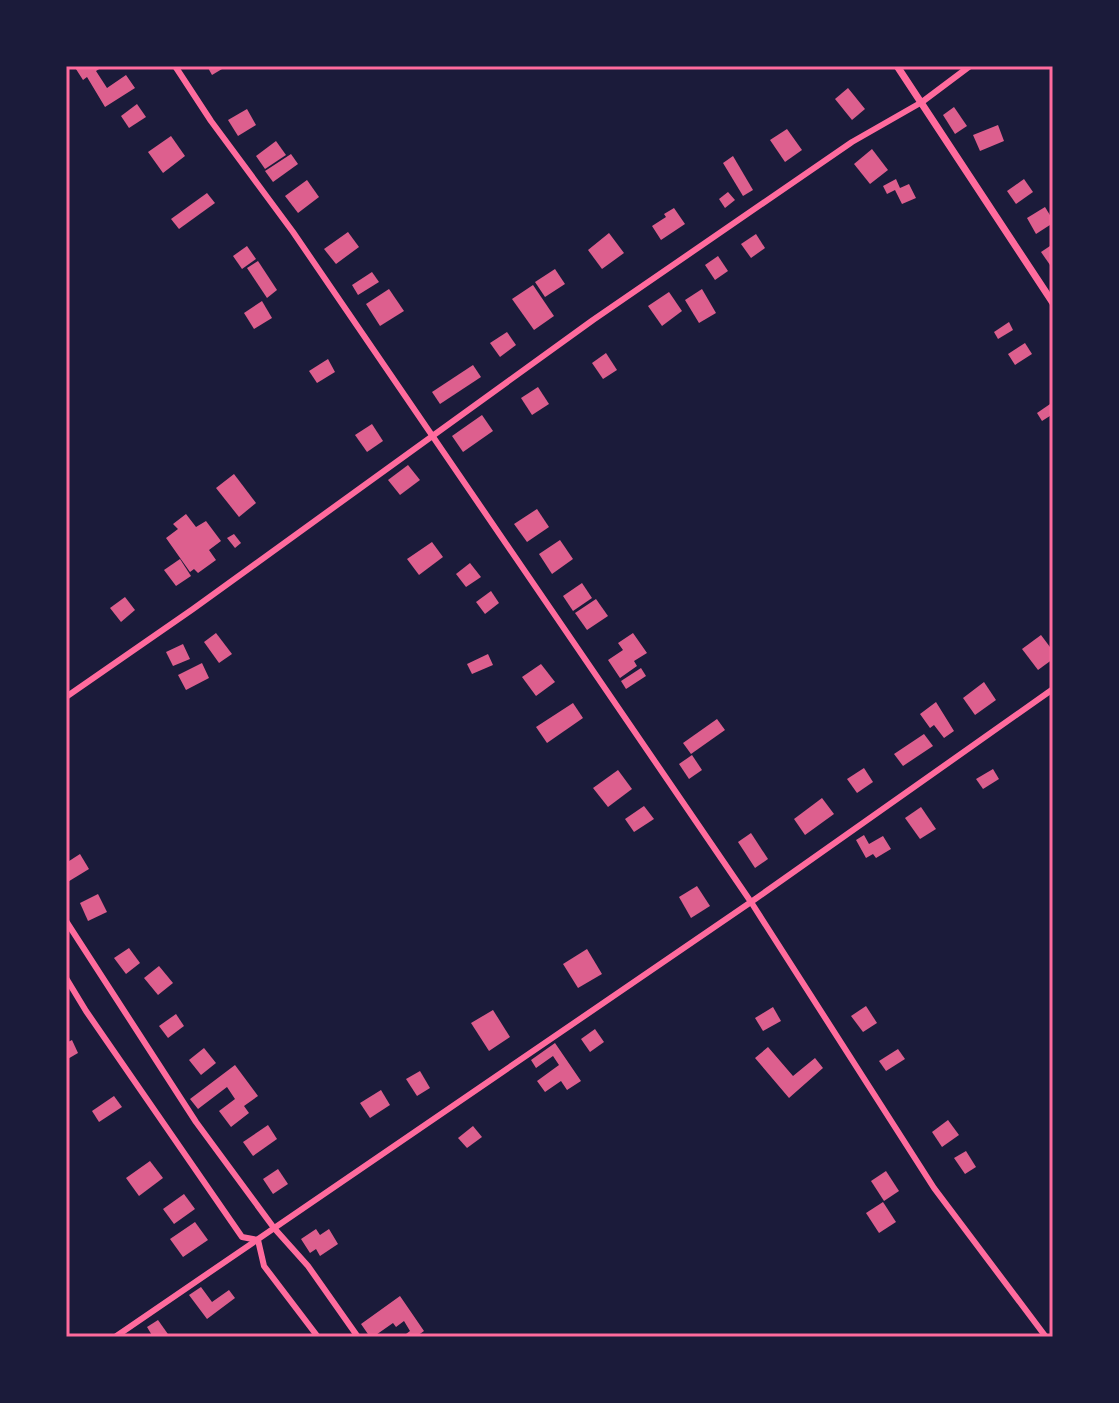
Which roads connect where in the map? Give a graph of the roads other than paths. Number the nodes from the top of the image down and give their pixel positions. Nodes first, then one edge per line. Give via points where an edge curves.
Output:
1 (175, 66) edge
2 (897, 66) edge
3 (970, 66) edge
4 (922, 102) junction
5 (1053, 303) edge
6 (433, 436) junction
7 (1053, 689) edge
8 (66, 697) edge
9 (751, 902) junction
10 (66, 921) edge
11 (66, 978) edge
12 (274, 1228) junction
13 (258, 1240) junction
14 (115, 1337) edge
15 (318, 1337) edge
16 (358, 1337) edge
17 (1046, 1337) edge

1 - 6 street
2 - 4 street
3 - 4 street
4 - 5 street
4 - 6 street via 852,142
6 - 8 street
6 - 9 street
7 - 9 street
9 - 12 street
9 - 17 street via 934,1188
10 - 12 street via 196,1122
11 - 13 street via 242,1237
12 - 13 street
12 - 16 street
13 - 14 street
13 - 15 street via 264,1266

